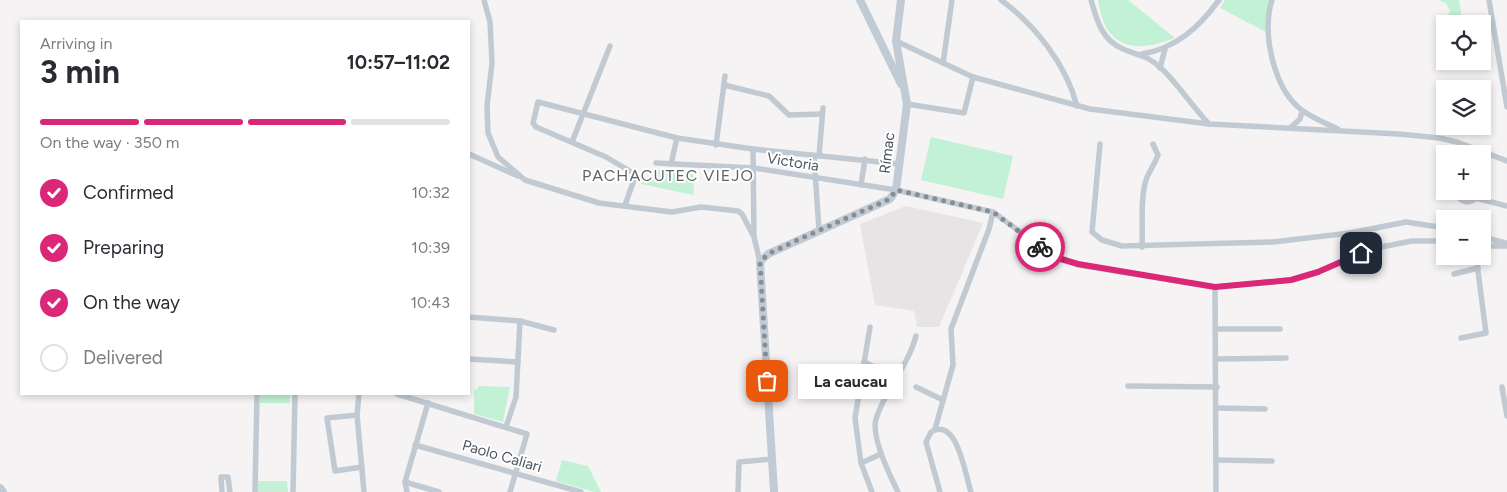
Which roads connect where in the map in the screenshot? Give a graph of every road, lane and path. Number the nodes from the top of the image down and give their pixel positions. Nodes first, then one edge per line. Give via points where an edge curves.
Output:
1 (484, 0) edge
2 (860, 0) edge
3 (901, 0) edge
4 (952, 0) edge
5 (1001, 0) edge
6 (1091, 0) edge
7 (1219, 0) edge
8 (1272, 0) edge
9 (1489, 0) edge
10 (896, 41) junction
11 (610, 46) dead end
12 (1165, 49) junction
13 (1142, 54) junction
14 (943, 63) junction
15 (1160, 68) junction
16 (725, 76) dead end
17 (974, 77) junction
18 (724, 86) junction
19 (905, 93) junction
20 (907, 104) junction
21 (1077, 106) junction
22 (1507, 107) edge
23 (1302, 111) junction
24 (584, 114) junction
25 (1208, 124) junction
26 (1291, 127) junction
27 (1342, 132) junction
28 (677, 138) junction
29 (572, 142) junction
30 (1100, 144) dead end
31 (1152, 144) dead end
32 (716, 145) junction
33 (753, 149) junction
34 (470, 154) edge
35 (817, 156) junction
36 (865, 159) junction
37 (1506, 159) edge
38 (656, 163) dead end
39 (671, 164) junction
40 (900, 164) junction
41 (754, 168) junction
42 (523, 178) junction
43 (815, 178) junction
44 (861, 185) junction
45 (896, 190) junction
46 (1490, 200) edge
47 (625, 205) junction
48 (1507, 206) edge
49 (993, 212) junction
50 (1436, 227) edge
51 (819, 230) junction
52 (754, 237) junction
53 (1491, 240) edge
54 (1436, 241) edge
55 (1507, 245) edge
56 (1491, 246) edge
57 (1142, 247) junction
58 (760, 262) junction
59 (1478, 265) edge
60 (1478, 268) junction
61 (1454, 274) dead end
62 (1215, 287) junction
63 (470, 317) edge
64 (520, 320) junction
65 (870, 327) dead end
66 (1217, 329) junction
67 (1280, 329) dead end
68 (554, 330) dead end
69 (916, 336) dead end
70 (1461, 338) dead end
71 (1217, 358) junction
72 (1286, 358) dead end
73 (470, 359) edge
74 (518, 362) junction
75 (864, 362) junction
76 (897, 378) junction
77 (1128, 386) dead end
78 (916, 387) dead end
79 (1217, 387) junction
80 (1502, 387) dead end
81 (256, 395) edge
82 (295, 395) edge
83 (359, 395) edge
84 (400, 395) edge
85 (943, 400) junction
86 (428, 403) junction
87 (1216, 408) junction
88 (1266, 409) dead end
89 (358, 415) junction
90 (1507, 416) edge
91 (506, 427) junction
92 (935, 429) junction
93 (416, 445) junction
94 (881, 454) junction
95 (772, 459) junction
96 (1216, 460) junction
97 (1272, 461) dead end
98 (861, 464) junction
99 (362, 467) junction
100 (516, 473) junction
101 (404, 482) junction
102 (0, 488) edge
103 (557, 489) edge
104 (4, 492) edge
105 (222, 492) edge
106 (230, 492) edge
107 (255, 492) edge
108 (293, 492) edge
109 (364, 492) edge
110 (407, 492) edge
111 (439, 492) edge
112 (510, 492) edge
113 (581, 492) edge
114 (738, 492) edge
115 (774, 492) edge
116 (872, 492) edge
117 (898, 492) edge
118 (940, 492) edge
119 (971, 492) edge
120 (1216, 492) edge

1 - 42 street via 490,22 492,63 486,106 488,133 498,157
2 - 19 street, Rímac
3 - 10 street, Rímac
4 - 14 street
5 - 21 street via 1020,14 1048,48
6 - 13 street via 1098,24 1110,42
7 - 12 street via 1191,32
8 - 23 street via 1268,35 1274,64 1287,92
9 - 22 street
10 - 14 street
10 - 19 street, Rímac
11 - 24 street
12 - 13 street
12 - 15 street
13 - 15 street
14 - 17 street
15 - 25 street
16 - 18 street
17 - 20 street via 964,113
17 - 21 street
18 - 32 street
18 - 35 street via 769,96 789,116 823,111
19 - 20 street, Rímac
20 - 40 street, Rímac
21 - 25 street
23 - 26 street
23 - 27 street
24 - 28 street
24 - 29 street
24 - 29 street via 538,102 533,123 536,127
25 - 26 street
26 - 27 street
27 - 37 street via 1440,138
28 - 32 street
28 - 39 street
29 - 47 street via 633,173 634,180
30 - 57 street via 1092,232 1102,240
31 - 57 street via 1158,155 1144,190
32 - 33 street
33 - 35 street
33 - 41 street
34 - 42 street
35 - 36 street
35 - 43 street
36 - 40 street
36 - 44 street
38 - 39 street, Victoria
39 - 41 street, Victoria
40 - 45 street, Rímac
41 - 43 street, Victoria
41 - 52 street
42 - 47 street via 599,203
43 - 44 street, Victoria
43 - 51 street
44 - 45 street, Victoria
45 - 49 street, Victoria
45 - 51 street, Rímac via 890,199
46 - 48 street
47 - 52 street via 672,212 701,207 738,211
49 - 62 street via 1061,259
49 - 85 street via 951,329 953,365
50 - 57 street via 1406,222 1350,233 1273,242
51 - 58 street, Rímac via 768,254
52 - 58 street
53 - 55 street
54 - 62 street via 1412,241 1376,248 1291,280
55 - 56 street
58 - 95 street
59 - 60 street
60 - 61 street
60 - 70 street via 1486,333
62 - 66 street
63 - 64 street
64 - 68 street
64 - 74 street
65 - 75 street
66 - 67 street
66 - 71 street
69 - 76 street via 910,356
71 - 72 street
71 - 79 street
73 - 74 street
74 - 91 street via 516,397
75 - 76 street
75 - 98 street via 855,418
76 - 94 street via 876,421
77 - 79 street
78 - 85 street
79 - 87 street
80 - 90 street
81 - 107 street
82 - 108 street
83 - 89 street
84 - 86 street
85 - 92 street
86 - 91 street
86 - 93 street
87 - 88 street
87 - 96 street
89 - 99 street
89 - 99 street via 327,418 335,471
91 - 100 street via 527,434
92 - 118 street via 926,442
92 - 119 street via 946,430 954,436
93 - 100 street, Paolo Caliari
93 - 101 street
94 - 98 street
94 - 117 street
95 - 114 street via 739,462
95 - 115 street
96 - 97 street
96 - 120 street
98 - 116 street
99 - 109 street
100 - 103 street, Paolo Caliari
100 - 112 street
101 - 110 street
101 - 111 street
102 - 104 street
103 - 113 street, Paolo Caliari
105 - 106 street via 221,477 228,477

